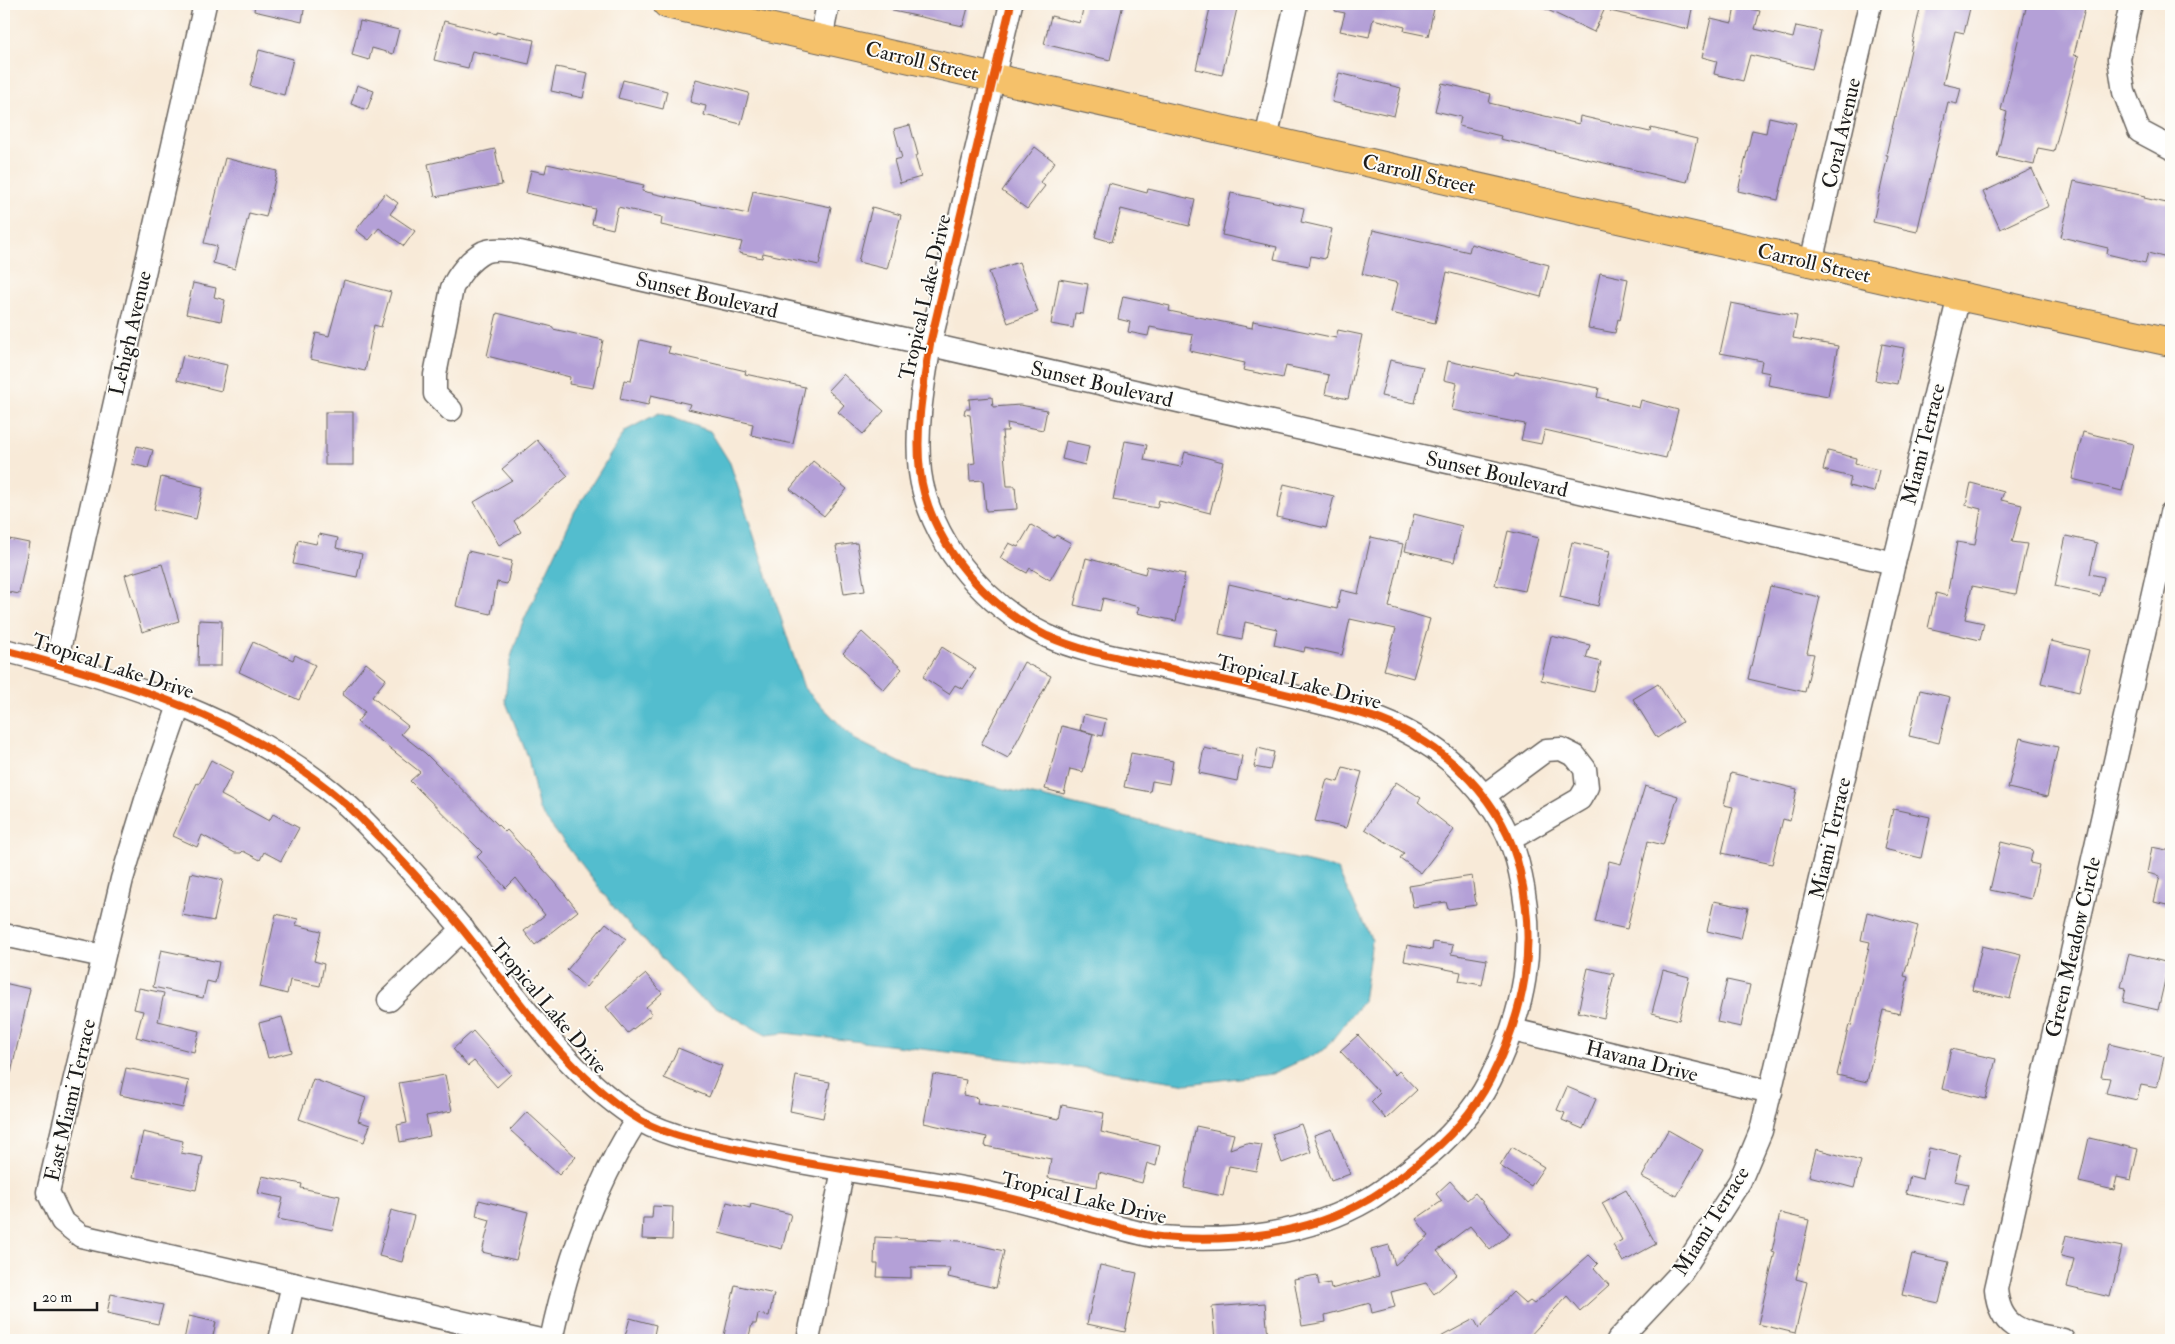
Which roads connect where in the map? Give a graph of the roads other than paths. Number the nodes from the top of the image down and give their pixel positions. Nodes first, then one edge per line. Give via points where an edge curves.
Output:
1 (205, 4) edge
2 (668, 4) edge
3 (828, 4) edge
4 (1011, 4) edge
5 (1296, 4) edge
6 (1870, 4) edge
7 (2131, 4) edge
8 (821, 39) junction
9 (995, 77) junction
10 (1266, 139) junction
11 (2171, 148) edge
12 (1811, 263) junction
13 (1959, 296) junction
14 (2171, 342) edge
15 (930, 344) junction
16 (451, 410) dead end
17 (2171, 513) edge
18 (1894, 563) junction
19 (4, 650) edge
20 (56, 663) junction
21 (180, 703) junction
22 (1485, 795) junction
23 (1511, 839) junction
24 (463, 929) junction
25 (4, 935) edge
26 (103, 956) junction
27 (389, 1000) dead end
28 (1513, 1030) junction
29 (1771, 1092) junction
30 (637, 1119) junction
31 (843, 1170) junction
32 (293, 1284) junction
33 (280, 1340) edge
34 (540, 1340) edge
35 (551, 1340) edge
36 (808, 1340) edge
37 (1618, 1340) edge
38 (2063, 1340) edge

1 - 20 street, Lehigh Avenue
2 - 8 main road, Carroll Street
3 - 8 street
4 - 9 street, Tropical Lake Drive
5 - 10 street
6 - 12 street, Coral Avenue
7 - 11 street via 2119,59 2124,92 2139,131
8 - 9 main road, Carroll Street
9 - 10 main road, Carroll Street
9 - 15 street, Tropical Lake Drive
10 - 12 main road, Carroll Street
12 - 13 main road, Carroll Street
13 - 14 main road, Carroll Street
13 - 18 street, Miami Terrace
15 - 16 street, Sunset Boulevard via 520,252 484,252 458,277 452,288 435,375 435,394
15 - 18 street, Sunset Boulevard
15 - 22 street, Tropical Lake Drive via 921,394 920,477 934,521 953,555 975,583 1005,610 1045,634 1082,650 1304,698 1381,720 1428,744
17 - 38 street, Green Meadow Circle via 1996,1289 1998,1305 2009,1322 2022,1331
18 - 29 street, Miami Terrace
19 - 20 street, Tropical Lake Drive
20 - 21 street, Tropical Lake Drive
21 - 24 street, Tropical Lake Drive via 277,751 343,801 422,881
21 - 26 street, East Miami Terrace via 146,800
22 - 23 street, Tropical Lake Drive
22 - 23 street via 1546,750 1561,749 1575,756 1585,769 1587,786 1580,799
23 - 28 street, Tropical Lake Drive via 1526,896 1528,952 1524,988
24 - 27 street
24 - 30 street, Tropical Lake Drive via 587,1081
25 - 26 street
26 - 32 street, East Miami Terrace via 48,1192 62,1221 81,1236
28 - 29 street, Havana Drive
28 - 31 street, Tropical Lake Drive via 1487,1086 1461,1126 1438,1148 1368,1200 1322,1221 1266,1234 1220,1238 1156,1236 974,1189
29 - 37 street, Miami Terrace via 1761,1131 1740,1182 1680,1273
30 - 31 street, Tropical Lake Drive via 681,1137
30 - 35 street via 620,1145 588,1218 560,1297
31 - 36 street
32 - 33 street
32 - 34 street, East Miami Terrace

